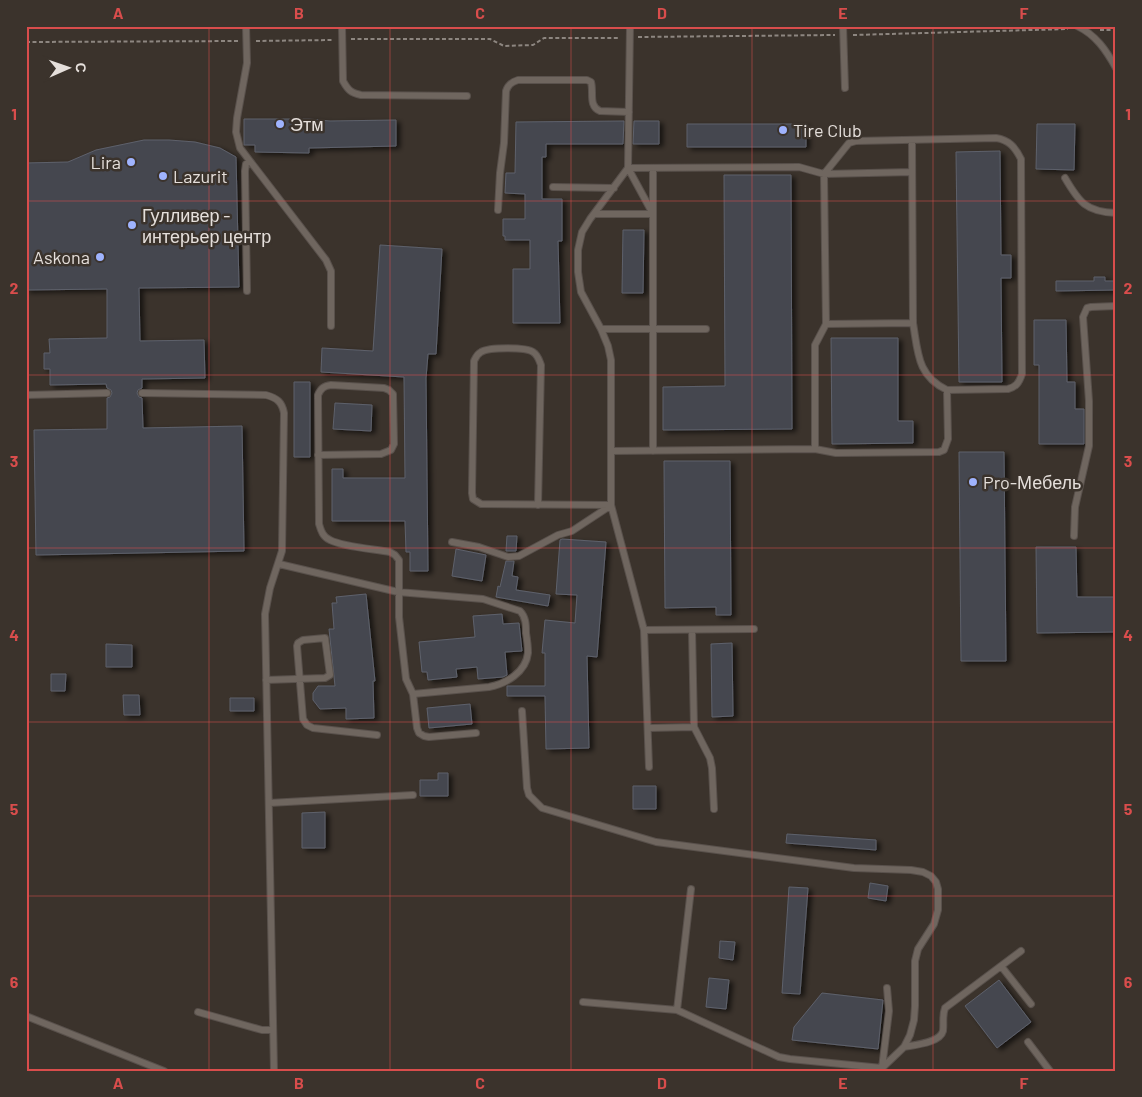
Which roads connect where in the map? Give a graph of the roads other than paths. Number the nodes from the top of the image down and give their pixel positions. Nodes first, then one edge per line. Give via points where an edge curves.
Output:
1 (246, 26) edge
2 (342, 26) edge
3 (630, 26) edge
4 (843, 26) edge
5 (1077, 26) edge
6 (1115, 64) edge
7 (845, 88) dead end
8 (467, 96) dead end
9 (629, 112) junction
10 (912, 140) junction
11 (250, 161) junction
12 (628, 168) junction
13 (653, 168) junction
14 (912, 172) junction
15 (824, 174) junction
16 (1065, 178) dead end
17 (553, 187) dead end
18 (614, 188) junction
19 (498, 210) dead end
20 (1116, 213) edge
21 (594, 214) junction
22 (654, 214) junction
23 (247, 291) dead end
24 (1116, 306) edge
25 (913, 323) junction
26 (826, 324) junction
27 (331, 326) dead end
28 (601, 328) junction
29 (653, 328) junction
30 (706, 329) dead end
31 (947, 390) junction
32 (107, 393) dead end
33 (142, 393) dead end
34 (26, 395) edge
35 (815, 449) junction
36 (653, 450) junction
37 (611, 451) junction
38 (318, 455) junction
39 (538, 505) junction
40 (611, 505) junction
41 (1074, 536) dead end
42 (452, 542) dead end
43 (279, 564) junction
44 (398, 592) junction
45 (754, 629) dead end
46 (644, 630) junction
47 (692, 630) junction
48 (300, 679) junction
49 (266, 680) junction
50 (413, 694) junction
51 (522, 711) dead end
52 (694, 727) junction
53 (648, 728) junction
54 (476, 734) dead end
55 (377, 735) dead end
56 (649, 767) dead end
57 (413, 795) dead end
58 (269, 803) junction
59 (714, 809) dead end
60 (691, 889) dead end
61 (1021, 951) dead end
62 (1001, 966) junction
63 (887, 988) dead end
64 (583, 1002) dead end
65 (1031, 1004) dead end
66 (677, 1010) junction
67 (198, 1012) dead end
68 (26, 1016) edge
69 (273, 1030) junction
70 (1028, 1042) dead end
71 (904, 1047) junction
72 (882, 1069) edge
73 (164, 1071) edge
74 (274, 1071) edge
75 (1050, 1071) edge

1 - 11 lane via 247,63 236,132 240,148
2 - 8 lane via 343,81 352,93
3 - 9 lane
4 - 7 lane
5 - 6 lane via 1100,42
9 - 12 lane
9 - 19 lane via 595,109 591,82 587,80 512,82 506,91
10 - 14 lane
10 - 15 lane via 856,141 849,144
10 - 31 lane via 996,138 1017,150 1021,159 1022,374 1015,387 1008,389
11 - 23 lane via 245,170
11 - 27 lane via 326,260 331,271
12 - 13 lane
12 - 18 lane
12 - 22 lane
13 - 15 lane via 799,167
13 - 22 lane
14 - 15 lane
14 - 25 lane
15 - 26 lane
16 - 20 lane via 1085,206 1095,211
17 - 18 lane
18 - 21 lane
21 - 22 lane
21 - 28 lane via 579,242 578,272 582,292
22 - 29 lane
24 - 41 lane via 1087,308 1083,317 1089,446 1075,506
25 - 26 lane
25 - 31 lane via 925,373 936,385
26 - 35 lane via 815,345
28 - 29 lane
28 - 37 lane via 611,360
29 - 30 lane
29 - 36 lane
31 - 35 lane via 948,439 944,450 836,453
32 - 34 lane
33 - 43 lane via 266,395 279,400 284,413 283,537
35 - 36 lane
36 - 37 lane
37 - 40 lane
38 - 38 lane via 381,454 391,450 394,444 393,394 384,388 331,385 321,389 318,395
38 - 44 lane via 319,524 322,532 328,540 396,555 400,567
39 - 39 lane via 541,365 534,352 528,349 481,351 474,361 473,499 482,504
39 - 40 lane
40 - 42 lane via 572,531 519,556 508,557
40 - 46 lane
43 - 44 lane
43 - 49 lane via 265,614
44 - 50 lane via 406,679
44 - 50 lane via 483,599 520,610 526,620 526,661 509,680 489,687
45 - 47 lane
46 - 47 lane
46 - 53 lane
47 - 52 lane
48 - 48 lane via 298,643 325,638 330,675
48 - 49 lane
48 - 55 lane via 302,719 307,725
49 - 58 lane
50 - 54 lane via 419,733 424,736
51 - 71 lane via 527,788 529,795 542,808 656,842 854,868 910,870 931,876 938,890 938,910 914,961 914,1020
52 - 53 lane
52 - 59 lane via 710,758
53 - 56 lane
57 - 58 lane
58 - 69 lane
60 - 66 lane
61 - 62 lane
62 - 65 lane
62 - 71 lane via 945,1008 943,1032 936,1040
63 - 72 lane via 889,1011
64 - 66 lane
66 - 72 lane via 779,1057
67 - 69 lane via 262,1030
68 - 73 lane
69 - 74 lane
70 - 75 lane
71 - 72 lane

